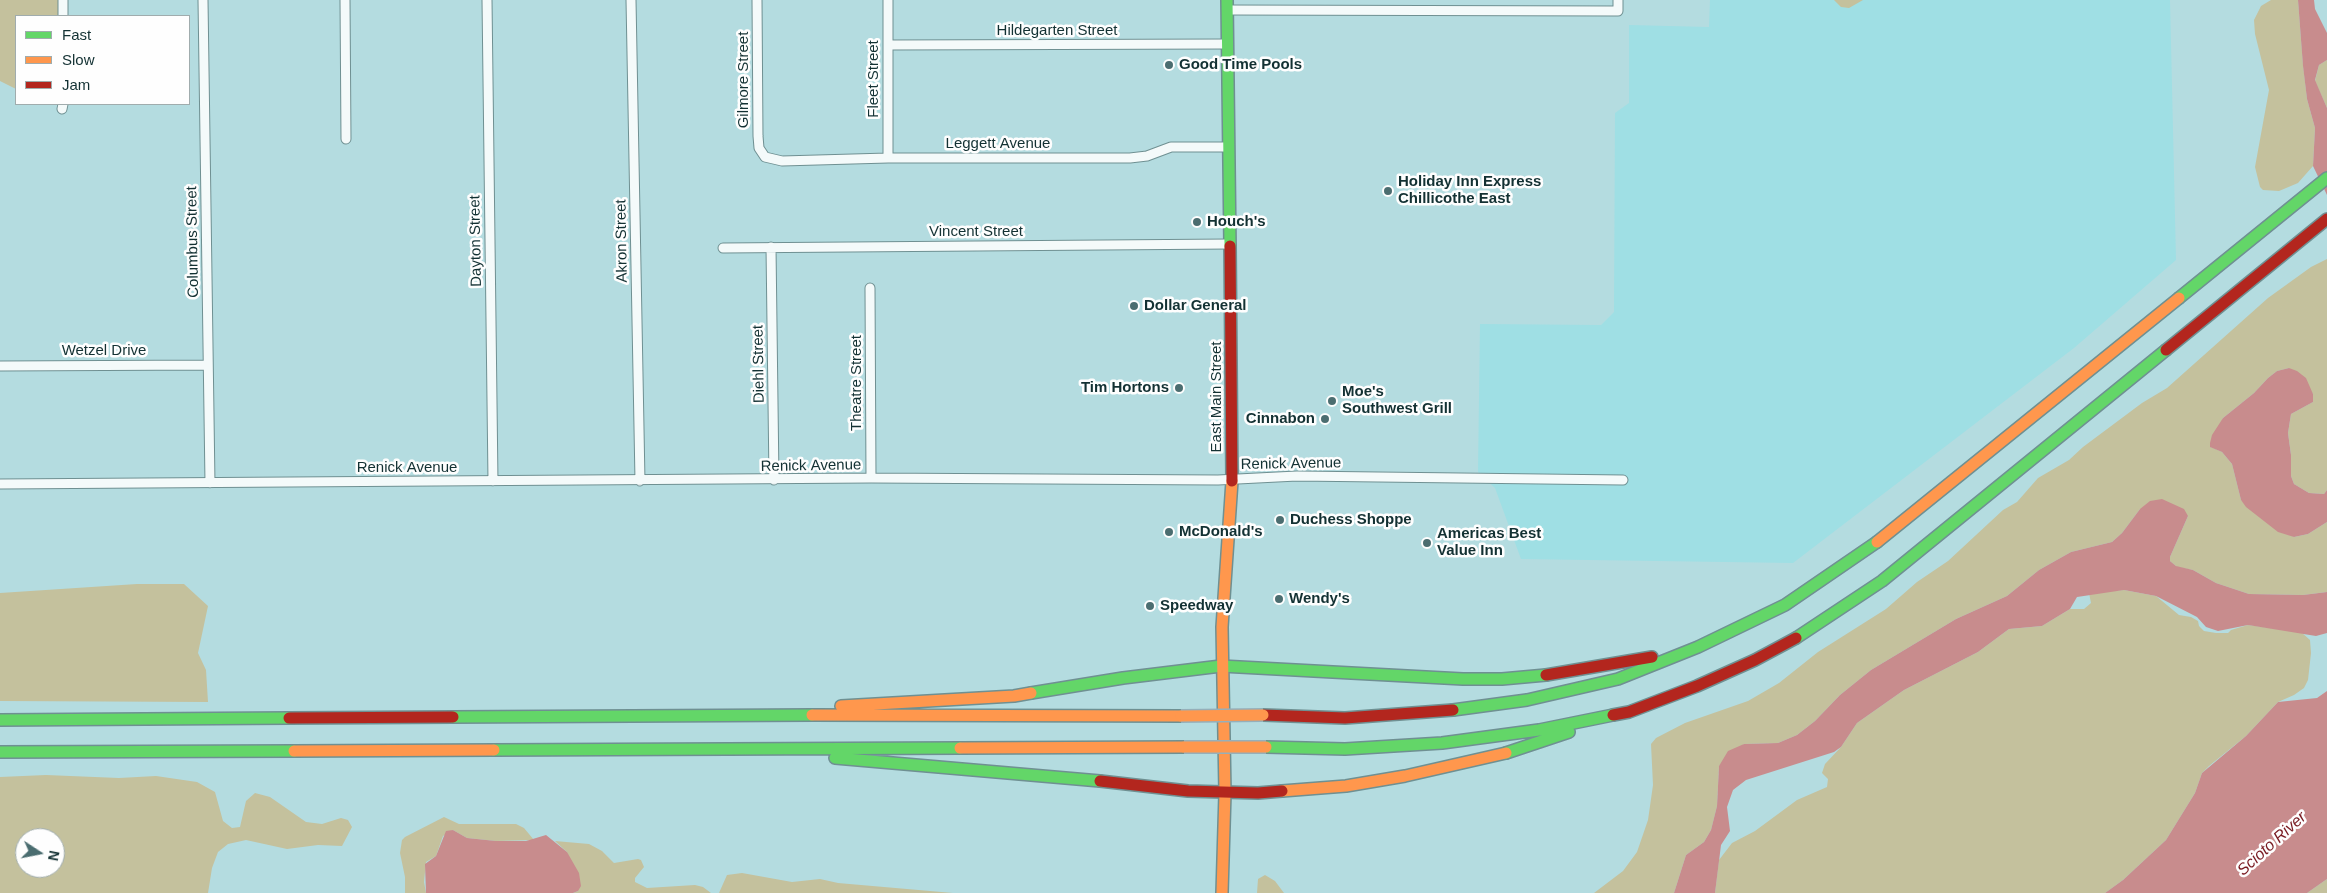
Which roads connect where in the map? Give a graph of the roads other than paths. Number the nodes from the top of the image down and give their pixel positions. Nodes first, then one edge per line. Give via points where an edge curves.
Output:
1 (63, 0) edge
2 (203, 0) edge
3 (346, 0) edge
4 (487, 0) edge
5 (632, 0) edge
6 (757, 0) edge
7 (888, 0) edge
8 (1618, 0) edge
9 (1227, 5) edge
10 (63, 15) edge
11 (1227, 44) junction
12 (888, 46) junction
13 (346, 139) dead end
14 (1229, 147) junction
15 (766, 157) joint
16 (888, 158) junction
17 (2327, 178) edge
18 (2327, 219) edge
19 (1230, 244) junction
20 (771, 247) junction
21 (723, 248) dead end
22 (870, 288) dead end
23 (208, 365) junction
24 (0, 366) edge
25 (871, 478) junction
26 (774, 480) junction
27 (1232, 480) junction
28 (1623, 480) dead end
29 (493, 481) junction
30 (640, 481) junction
31 (210, 483) junction
32 (0, 484) edge
33 (1698, 647) junction
34 (1221, 666) junction
35 (1629, 712) junction
36 (686, 715) junction
37 (0, 720) edge
38 (703, 750) junction
39 (0, 752) edge
40 (1226, 793) junction
41 (1222, 893) edge

1 - 10 street
2 - 23 street, Columbus Street
3 - 13 street
4 - 29 street, Dayton Street
5 - 30 street, Akron Street
6 - 15 street, Gilmore Street via 758,136 759,148
7 - 12 street, Fleet Street
8 - 9 street via 1618,12
9 - 11 main road, East Main Street
11 - 12 street, Hildegarten Street
11 - 14 main road, East Main Street
12 - 16 street, Fleet Street
14 - 16 street, Leggett Avenue via 1171,147 1130,158
14 - 19 main road, East Main Street
15 - 16 street, Leggett Avenue via 782,161
17 - 33 main road via 1865,552 1785,605
18 - 35 main road via 1882,581 1805,633 1755,660
19 - 20 street, Vincent Street
19 - 27 main road, East Main Street
20 - 21 street, Vincent Street
20 - 26 street, Diehl Street
22 - 25 street, Theatre Street
23 - 24 street, Wetzel Drive
23 - 31 street, Columbus Street
25 - 26 street, Renick Avenue
25 - 27 street, Renick Avenue
26 - 30 street, Renick Avenue
27 - 28 street, Renick Avenue via 1296,476
27 - 34 main road, East Main Street
29 - 30 street, Renick Avenue
29 - 31 street, Renick Avenue
31 - 32 street, Renick Avenue
33 - 34 main road via 1617,664 1502,679 1463,680
33 - 36 main road, bridge via 1618,679 1528,700 1444,711 1345,718 1262,715
34 - 36 main road via 1014,696
34 - 40 main road, East Main Street
35 - 38 main road, bridge via 1539,730 1442,743 1345,749 910,747
35 - 40 main road via 1516,751 1405,776 1337,787
36 - 37 main road
38 - 39 main road
38 - 40 main road via 887,761
40 - 41 main road, East Main Street

